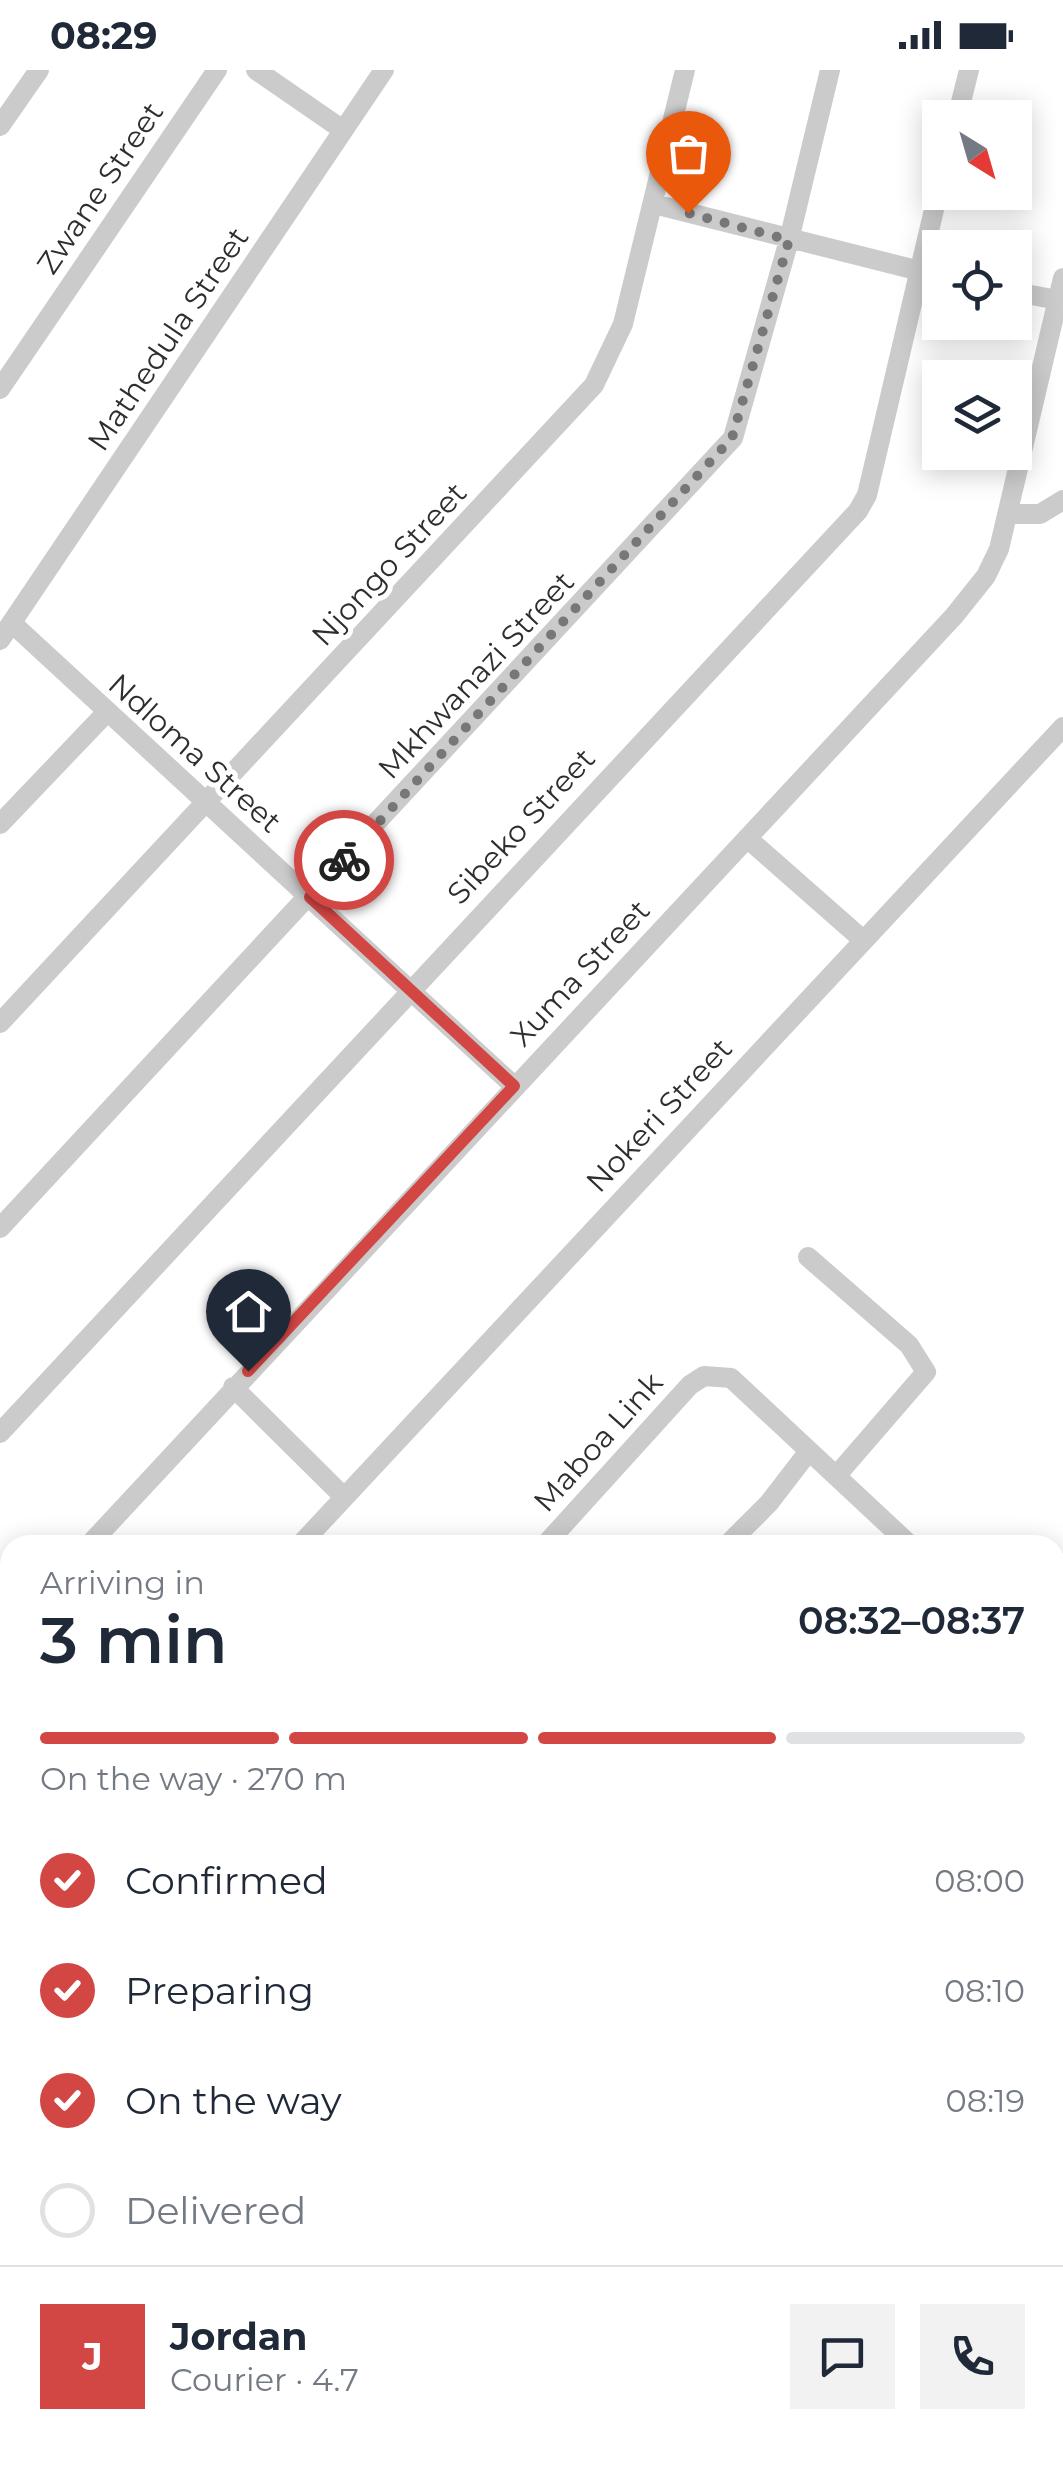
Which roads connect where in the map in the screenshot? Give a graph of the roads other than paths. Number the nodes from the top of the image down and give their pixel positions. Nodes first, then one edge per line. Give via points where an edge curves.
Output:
1 (40, 70) edge
2 (217, 70) edge
3 (256, 70) edge
4 (384, 70) edge
5 (685, 70) edge
6 (830, 70) edge
7 (969, 70) edge
8 (962, 100) edge
9 (0, 126) edge
10 (343, 130) junction
11 (654, 204) junction
12 (933, 210) edge
13 (789, 240) junction
14 (918, 271) junction
15 (922, 272) edge
16 (1063, 278) edge
17 (1032, 295) edge
18 (1058, 300) junction
19 (0, 388) edge
20 (1063, 500) edge
21 (1009, 514) junction
22 (7, 633) edge
23 (106, 714) junction
24 (1063, 727) edge
25 (205, 799) junction
26 (0, 824) edge
27 (746, 838) junction
28 (310, 897) junction
29 (864, 940) junction
30 (408, 990) junction
31 (0, 1023) edge
32 (514, 1086) junction
33 (0, 1228) edge
34 (808, 1257) dead end
35 (234, 1387) junction
36 (0, 1433) edge
37 (809, 1451) junction
38 (837, 1475) junction
39 (344, 1497) junction
40 (98, 1535) edge
41 (309, 1535) edge
42 (553, 1535) edge
43 (737, 1535) edge
44 (900, 1535) edge

1 - 9 street
2 - 19 street, Zwane Street
3 - 10 street
4 - 10 street, Mathedula Street
5 - 11 street, Njongo Street
6 - 13 street, Mkhwanazi Street
7 - 8 street
10 - 22 street, Mathedula Street
11 - 13 street
11 - 25 street, Njongo Street via 622,324 594,385
12 - 14 street, Sibeko Street
13 - 14 street
13 - 28 street, Mkhwanazi Street via 732,438
14 - 15 street
14 - 30 street, Sibeko Street via 858,510
16 - 18 street, Xuma Street
17 - 18 street
18 - 21 street, Xuma Street
20 - 21 street via 1040,514
21 - 27 street, Xuma Street via 999,550 976,590
22 - 23 street, Ndloma Street
23 - 25 street, Ndloma Street
23 - 26 street
24 - 29 street, Nokeri Street
25 - 28 street, Ndloma Street
25 - 31 street, Njongo Street
27 - 29 street
27 - 32 street, Xuma Street
28 - 30 street, Ndloma Street
28 - 33 street, Mkhwanazi Street
29 - 39 street, Nokeri Street
30 - 32 street, Ndloma Street
30 - 36 street, Sibeko Street
32 - 35 street, Xuma Street
34 - 38 street via 908,1345 926,1372
35 - 39 street
35 - 40 street, Xuma Street
37 - 38 street, Maboa Link
37 - 42 street, Maboa Link via 732,1378 704,1376
37 - 43 street
38 - 44 street, Maboa Link
39 - 41 street, Nokeri Street

